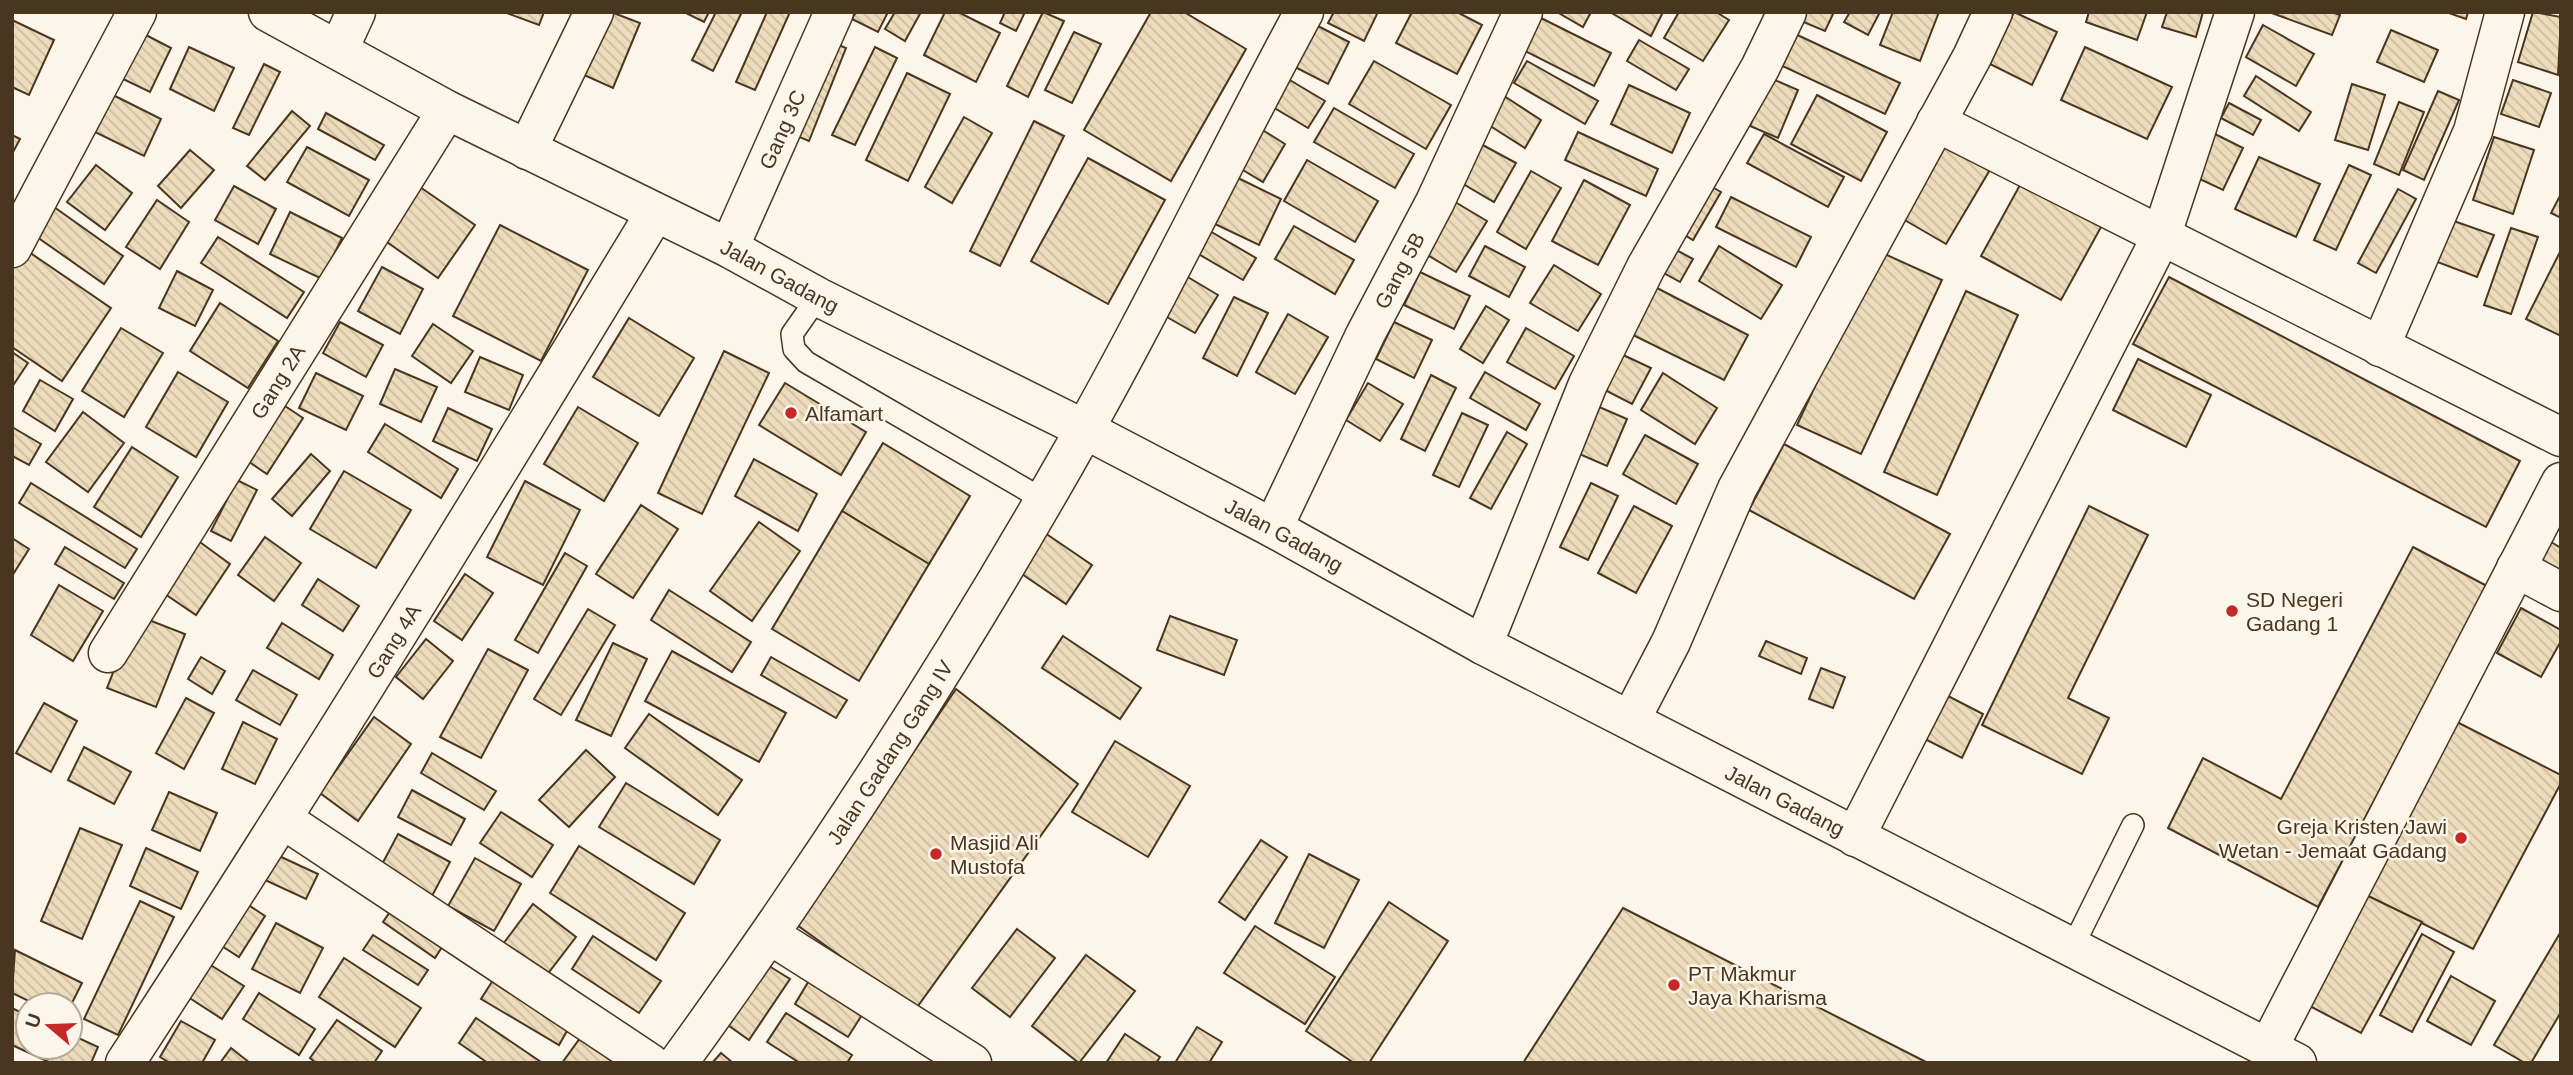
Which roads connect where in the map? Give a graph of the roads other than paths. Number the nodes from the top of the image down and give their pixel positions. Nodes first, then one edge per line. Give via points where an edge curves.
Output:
1 (137, 12) edge
2 (268, 12) edge
3 (356, 12) edge
4 (594, 12) edge
5 (834, 12) edge
6 (1304, 12) edge
7 (1523, 12) edge
8 (1787, 12) edge
9 (1993, 12) edge
10 (2235, 12) edge
11 (2505, 12) edge
12 (339, 49) junction
13 (447, 110) junction
14 (1936, 122) junction
15 (527, 150) junction
16 (656, 213) junction
17 (2161, 237) junction
18 (12, 248) edge
19 (729, 248) junction
20 (818, 297) junction
21 (2380, 347) junction
22 (1084, 429) junction
23 (2561, 437) edge
24 (2561, 482) edge
25 (1044, 500) junction
26 (1273, 528) junction
27 (2516, 568) junction
28 (2561, 592) edge
29 (1483, 645) junction
30 (108, 653) dead end
31 (1631, 719) junction
32 (284, 820) junction
33 (2133, 825) dead end
34 (1855, 837) junction
35 (770, 936) junction
36 (2072, 948) junction
37 (2282, 1055) edge
38 (125, 1063) edge
39 (650, 1063) edge
40 (678, 1063) edge
41 (972, 1063) edge

1 - 18 main road
2 - 12 main road, Jalan Gadang
3 - 12 main road
4 - 15 main road
5 - 19 main road, Gang 3C
6 - 22 main road, Jalan Gadang Gang IV
7 - 26 main road, Gang 5B via 1435,202
8 - 29 main road via 1646,267 1588,384
9 - 14 main road
10 - 17 main road
11 - 21 main road via 2473,131
12 - 13 main road, Jalan Gadang
13 - 15 main road, Jalan Gadang
13 - 30 main road, Gang 2A
14 - 17 main road
14 - 31 main road via 1737,489 1671,642
15 - 16 main road, Jalan Gadang
16 - 19 main road, Jalan Gadang
16 - 32 main road, Gang 4A
17 - 21 main road
17 - 34 main road
19 - 20 main road, Jalan Gadang
20 - 22 main road, Jalan Gadang
20 - 25 lane via 792,334 794,349 806,362
21 - 23 main road
22 - 25 main road, Jalan Gadang Gang IV
22 - 26 main road, Jalan Gadang
24 - 27 main road
25 - 35 main road, Jalan Gadang Gang IV via 903,735
26 - 29 main road, Jalan Gadang
27 - 28 main road
27 - 37 main road
29 - 31 main road, Jalan Gadang
31 - 34 main road, Jalan Gadang
32 - 38 main road, Gang 4A
32 - 39 main road
33 - 36 lane
34 - 36 main road, Jalan Gadang
35 - 40 main road, Jalan Gadang Gang IV
35 - 41 main road
36 - 37 main road, Jalan Gadang

